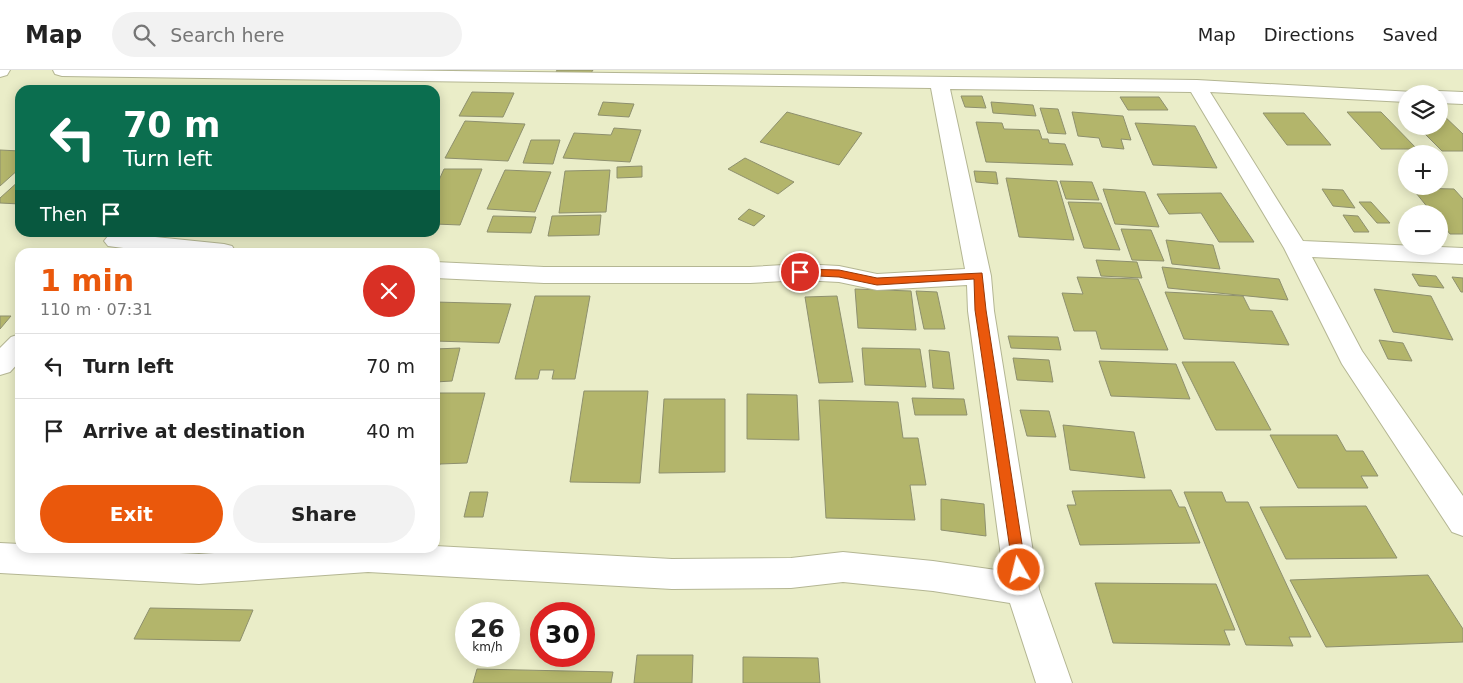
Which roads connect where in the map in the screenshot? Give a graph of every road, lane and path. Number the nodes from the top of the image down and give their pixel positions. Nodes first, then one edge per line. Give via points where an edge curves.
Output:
1 (62, 70) edge
2 (245, 74) junction
3 (639, 74) edge
4 (939, 82) junction
5 (237, 85) edge
6 (1197, 86) junction
7 (1398, 96) edge
8 (1448, 97) edge
9 (1463, 98) edge
10 (114, 242) edge
11 (180, 248) edge
12 (1296, 248) junction
13 (1463, 256) edge
14 (440, 270) edge
15 (979, 276) junction
16 (15, 349) edge
17 (0, 365) edge
18 (1463, 522) edge
19 (0, 558) edge
20 (1022, 589) junction
21 (1054, 683) edge

1 - 2 street
2 - 3 street
2 - 5 street
3 - 4 street
4 - 6 street
4 - 15 street
6 - 7 street
6 - 12 street
8 - 9 street
10 - 11 street
12 - 13 street
12 - 18 street via 1352,357
14 - 15 street via 544,275 800,272 839,274 877,282
15 - 20 street via 981,310
16 - 17 street
19 - 20 street via 199,569 368,557 672,574 791,573 843,567
20 - 21 street

